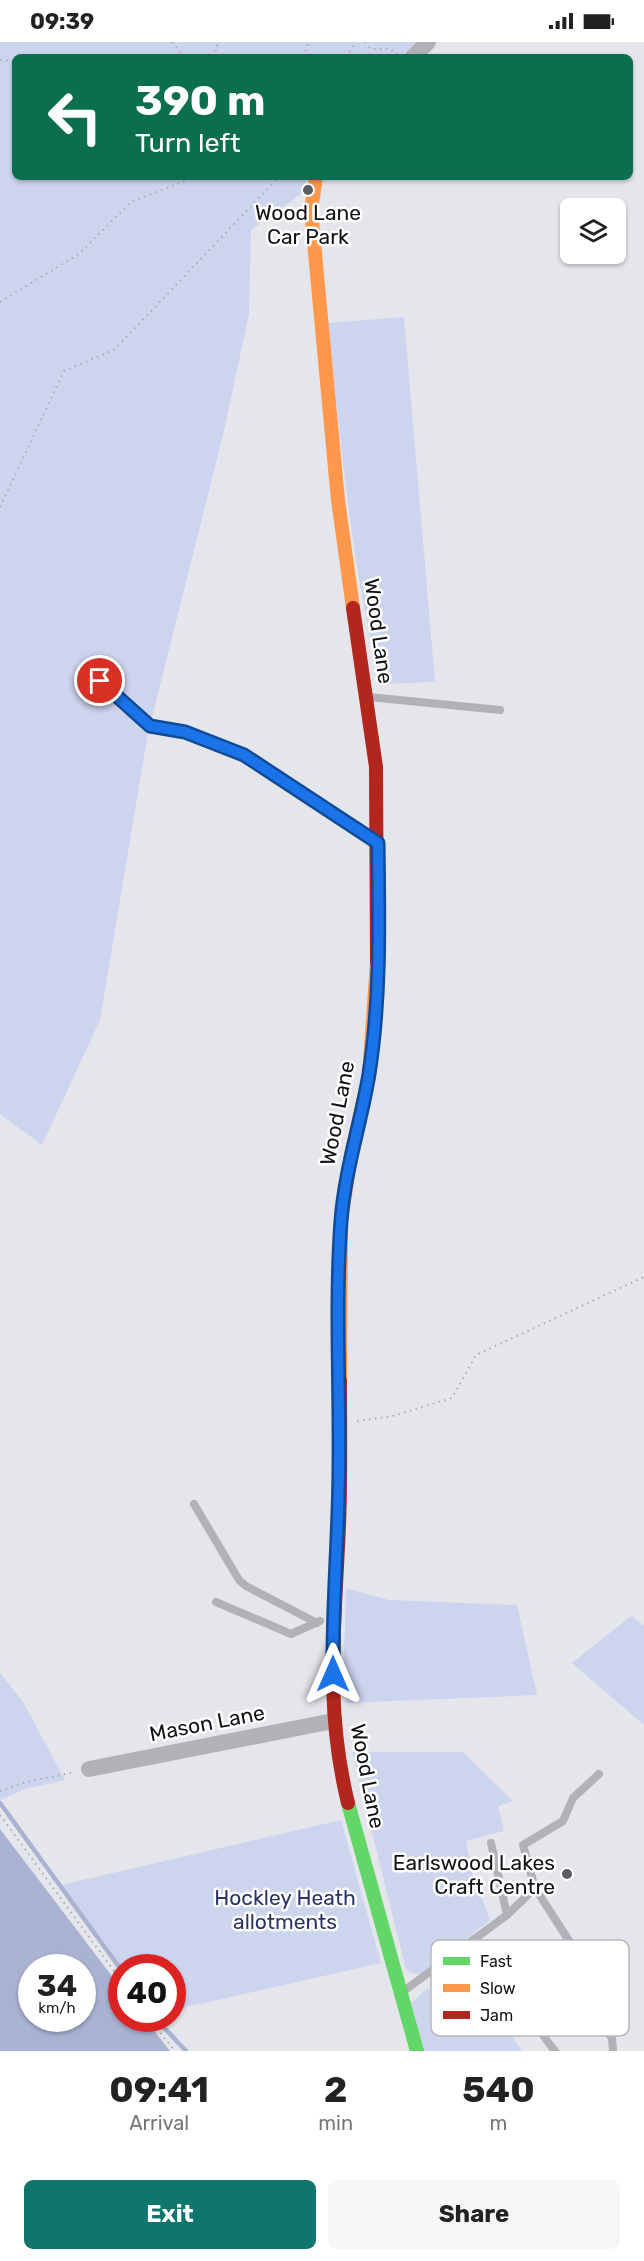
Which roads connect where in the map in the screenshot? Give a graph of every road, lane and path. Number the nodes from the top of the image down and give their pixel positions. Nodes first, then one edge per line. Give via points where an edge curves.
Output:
1 (172, 42) edge
2 (365, 42) edge
3 (428, 42) edge
4 (182, 54) edge
5 (396, 54) edge
6 (416, 54) edge
7 (187, 180) edge
8 (276, 180) edge
9 (316, 180) edge
10 (0, 302) edge
11 (0, 507) edge
12 (100, 681) dead end
13 (366, 697) junction
14 (500, 710) dead end
15 (378, 843) junction
16 (644, 1277) edge
17 (340, 1424) junction
18 (194, 1504) dead end
19 (216, 1602) dead end
20 (333, 1616) junction
21 (317, 1623) junction
22 (333, 1721) junction
23 (89, 1769) joint
24 (599, 1774) dead end
25 (0, 1791) edge
26 (0, 1815) edge
27 (490, 1844) dead end
28 (535, 1888) junction
29 (507, 1915) junction
30 (474, 1940) edge
31 (569, 1940) edge
32 (108, 1963) edge
33 (430, 1973) edge
34 (400, 1993) junction
35 (160, 2032) edge
36 (543, 2036) edge
37 (610, 2036) edge
38 (175, 2051) edge
39 (417, 2051) edge
40 (555, 2051) edge
41 (614, 2051) edge

1 - 4 path
2 - 5 path via 371,49
3 - 6 street
7 - 10 path via 131,202 79,254
8 - 11 path via 114,350 64,371
9 - 13 street, Wood Lane via 311,210 338,500
12 - 15 lane via 150,726 185,732 244,755
13 - 14 lane
13 - 15 street, Wood Lane via 376,767
15 - 17 street, Wood Lane via 375,1020 369,1075 341,1221
16 - 17 path via 476,1355 452,1398 393,1416
17 - 20 street, Wood Lane
18 - 21 lane via 239,1580
19 - 21 lane via 291,1634
20 - 21 lane
20 - 22 street, Wood Lane
22 - 23 street, Mason Lane
22 - 34 street, Wood Lane via 340,1769
23 - 25 path
24 - 28 lane via 573,1798 563,1821 523,1845
26 - 32 path
27 - 29 lane
28 - 29 lane
28 - 31 lane
29 - 30 lane
33 - 34 lane
34 - 39 street, Wood Lane
35 - 38 path
36 - 40 lane
37 - 41 lane

